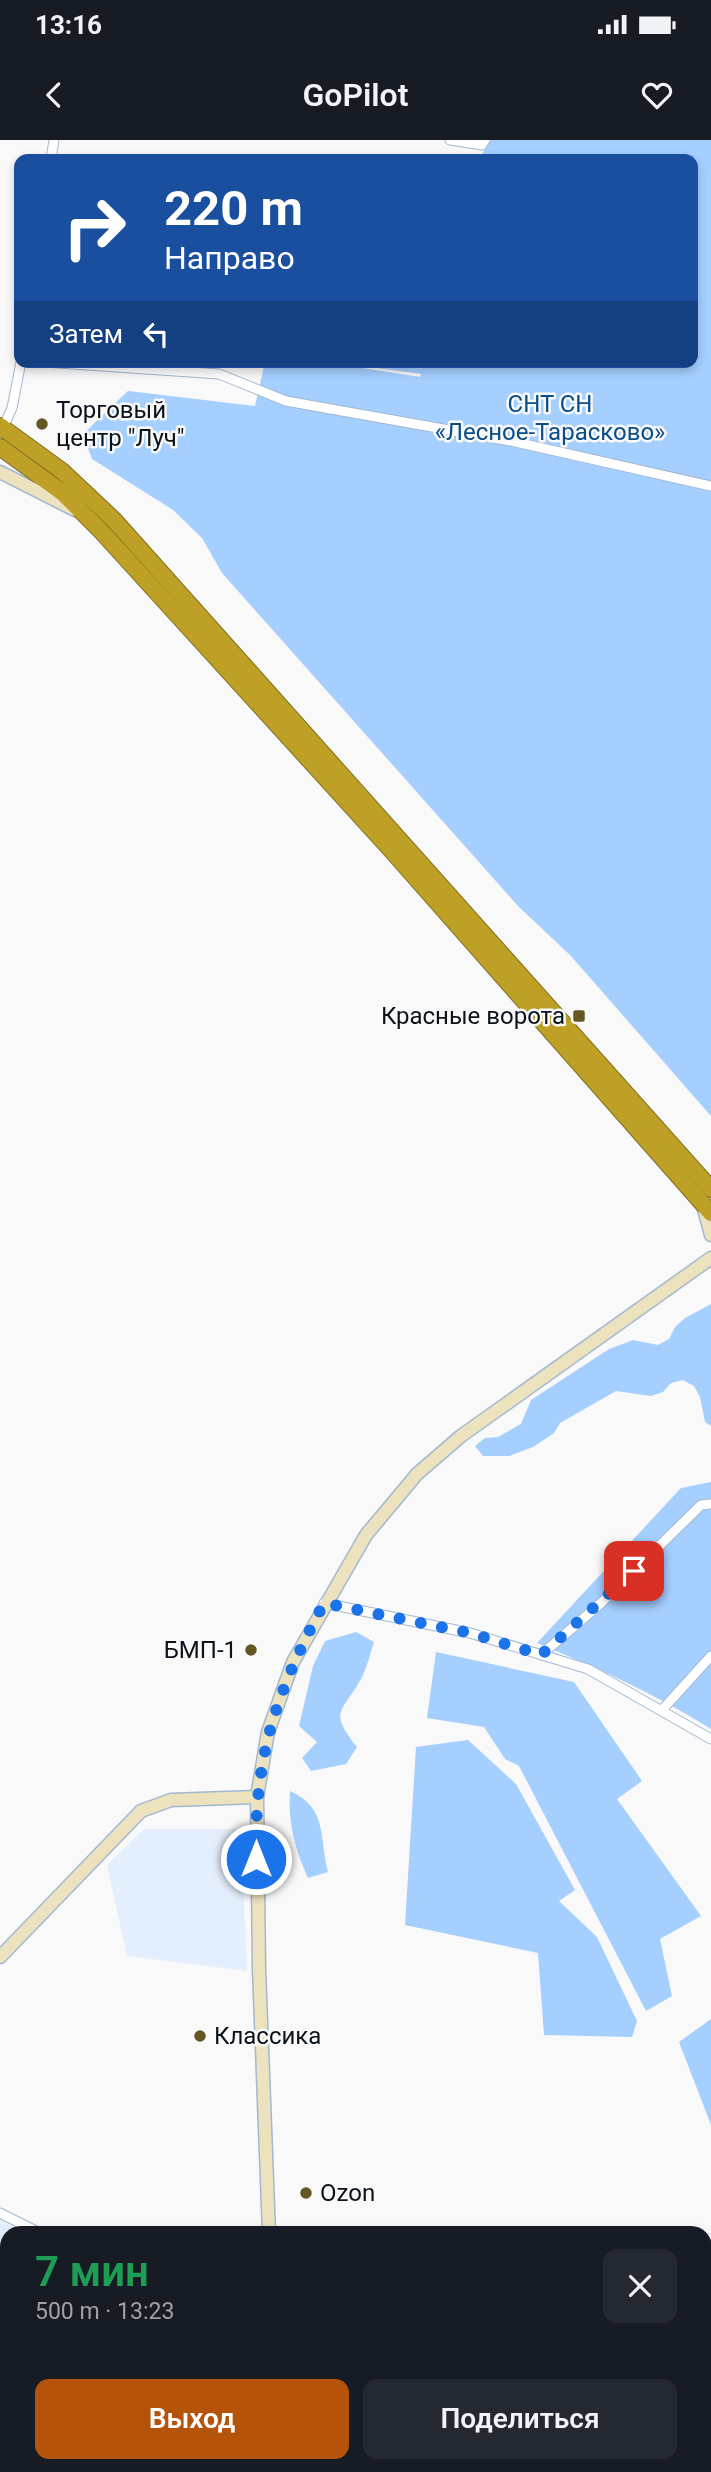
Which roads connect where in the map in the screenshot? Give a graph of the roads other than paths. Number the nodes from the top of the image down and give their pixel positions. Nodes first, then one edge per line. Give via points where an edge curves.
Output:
1 (450, 140) edge
2 (485, 140) edge
3 (20, 368) edge
4 (132, 368) edge
5 (2, 427) edge
6 (0, 447) edge
7 (0, 472) edge
8 (711, 486) edge
9 (91, 520) junction
10 (711, 1189) edge
11 (707, 1209) edge
12 (711, 1236) edge
13 (707, 1260) edge
14 (711, 1504) edge
15 (324, 1603) junction
16 (541, 1655) junction
17 (711, 1656) edge
18 (662, 1710) junction
19 (711, 1739) edge
20 (257, 1797) junction
21 (0, 1957) edge
22 (0, 2213) edge
23 (26, 2226) edge
24 (269, 2226) edge

1 - 2 street via 482,145
3 - 5 street via 12,408
4 - 8 street via 219,374 286,401 511,441
5 - 10 highway via 62,471 114,520
6 - 9 highway via 63,493
7 - 9 street
9 - 11 highway
11 - 12 street
12 - 13 street
13 - 15 street via 433,1459 373,1524
14 - 16 street via 701,1505
15 - 16 street via 470,1633
15 - 20 street via 277,1701
16 - 18 street via 588,1669
17 - 18 street
18 - 19 street
20 - 21 street via 171,1800 141,1811
20 - 24 street
22 - 23 street

